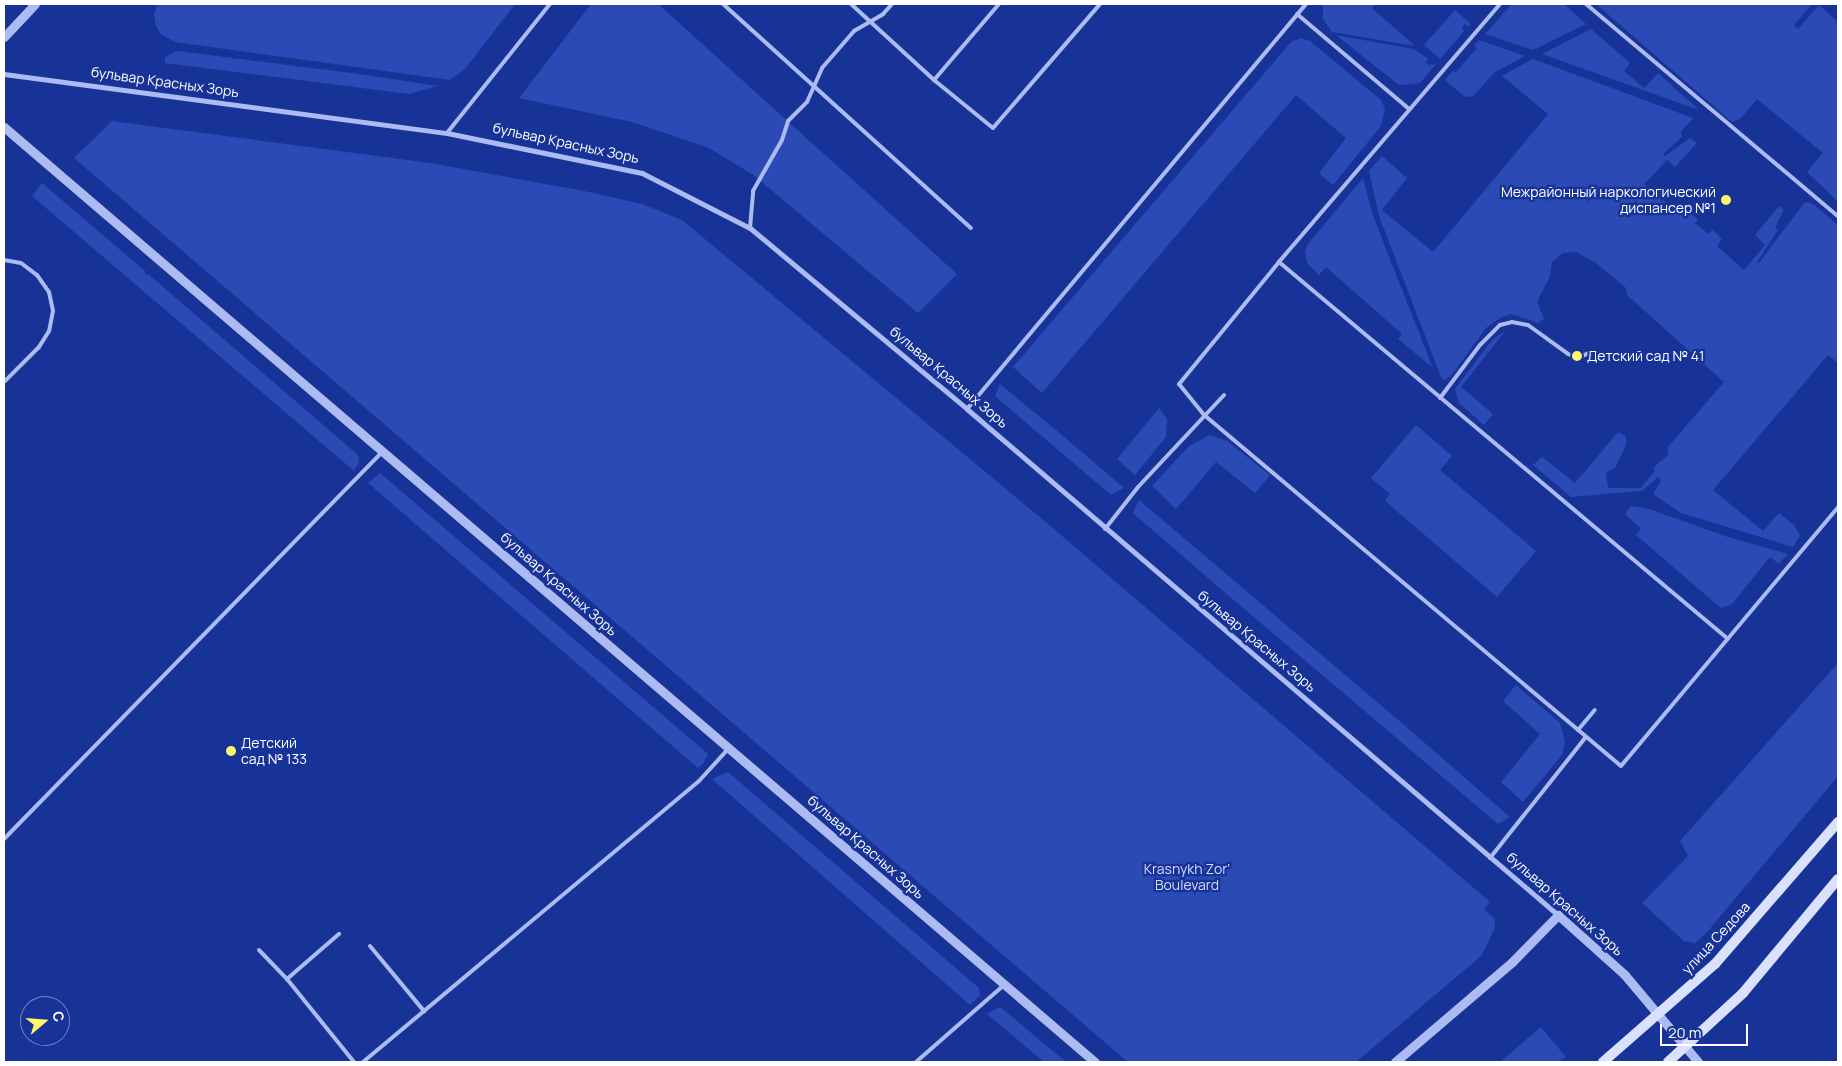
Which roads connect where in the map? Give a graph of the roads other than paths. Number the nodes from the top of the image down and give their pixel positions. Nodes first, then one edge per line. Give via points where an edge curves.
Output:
1 (35, 4) edge
2 (550, 4) edge
3 (723, 4) edge
4 (851, 4) edge
5 (892, 4) edge
6 (1000, 4) edge
7 (1100, 4) edge
8 (1306, 4) edge
9 (1500, 4) edge
10 (1586, 4) edge
11 (1297, 14) junction
12 (870, 23) junction
13 (4, 37) edge
14 (4, 74) edge
15 (934, 80) junction
16 (813, 85) junction
17 (1409, 109) junction
18 (4, 127) edge
19 (447, 133) junction
20 (1838, 216) edge
21 (750, 228) junction
22 (971, 228) dead end
23 (4, 260) edge
24 (1278, 262) junction
25 (1591, 352) dead end
26 (4, 382) edge
27 (1224, 395) dead end
28 (1440, 398) junction
29 (967, 409) junction
30 (1204, 414) junction
31 (383, 452) junction
32 (1838, 507) edge
33 (1105, 529) junction
34 (1728, 639) junction
35 (1595, 710) dead end
36 (1578, 730) junction
37 (1586, 737) junction
38 (729, 748) junction
39 (1838, 822) edge
40 (4, 839) edge
41 (1490, 858) junction
42 (1838, 879) edge
43 (1558, 915) junction
44 (339, 934) dead end
45 (370, 946) dead end
46 (259, 950) dead end
47 (287, 979) junction
48 (1004, 985) junction
49 (424, 1011) junction
50 (1659, 1015) junction
51 (1686, 1047) junction
52 (354, 1062) edge
53 (363, 1062) edge
54 (916, 1062) edge
55 (1094, 1062) edge
56 (1395, 1062) edge
57 (1603, 1062) edge
58 (1668, 1062) edge
59 (1698, 1062) edge

1 - 13 street
2 - 19 lane
3 - 16 lane
4 - 12 lane
5 - 12 lane
6 - 15 lane
7 - 15 lane via 992,128
8 - 11 lane
9 - 17 lane
10 - 20 lane
11 - 17 lane
11 - 29 lane
12 - 15 lane
12 - 16 lane via 854,31 822,68
14 - 19 street, бульвар Красных Зорь
16 - 21 lane via 807,102 788,121 782,140 752,191
16 - 22 lane
17 - 24 lane
18 - 31 street, бульвар Красных Зорь
19 - 21 street, бульвар Красных Зорь via 642,173
21 - 29 street, бульвар Красных Зорь
23 - 26 lane via 21,264 37,275 49,292 53,311 49,331 39,347
24 - 28 lane
24 - 30 lane via 1179,384
25 - 28 lane via 1578,358 1528,325 1512,322 1500,325 1480,345
27 - 30 lane
28 - 34 lane
29 - 33 street, бульвар Красных Зорь
30 - 33 lane
30 - 36 lane
31 - 38 street, бульвар Красных Зорь
31 - 40 lane
32 - 34 lane
33 - 41 street, бульвар Красных Зорь
34 - 37 lane via 1621,766
35 - 36 lane
36 - 37 lane
37 - 41 lane
38 - 48 street, бульвар Красных Зорь
38 - 49 lane via 699,781
39 - 50 main road, улица Седова via 1714,964
41 - 43 street, бульвар Красных Зорь
42 - 51 main road via 1743,993
43 - 50 street, бульвар Красных Зорь via 1624,974
43 - 56 street via 1512,962
44 - 47 lane
45 - 49 lane
46 - 47 lane
47 - 52 lane
48 - 54 lane
48 - 55 street, бульвар Красных Зорь
49 - 53 lane
50 - 51 street, бульвар Красных Зорь
50 - 57 main road, улица Седова
51 - 58 main road
51 - 59 street, бульвар Красных Зорь

